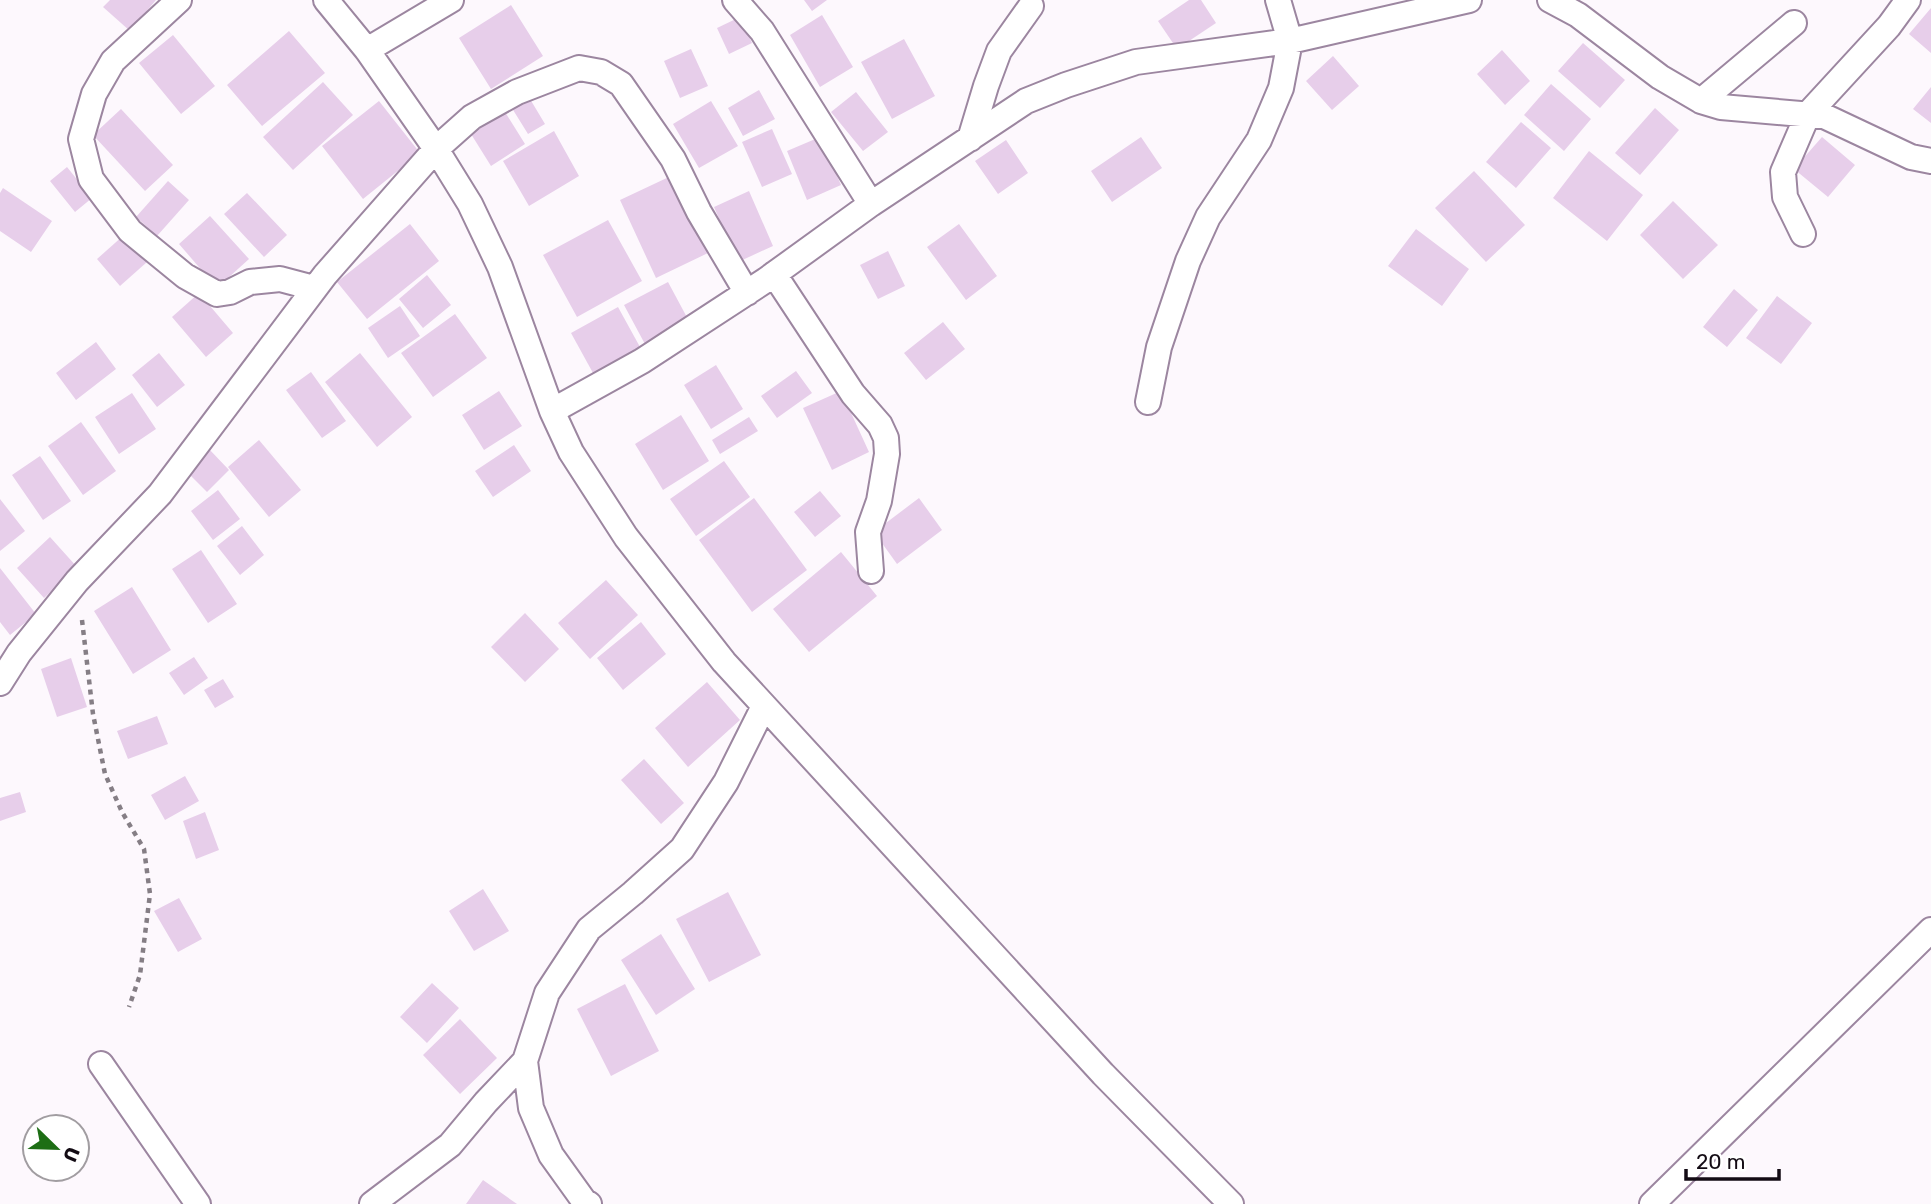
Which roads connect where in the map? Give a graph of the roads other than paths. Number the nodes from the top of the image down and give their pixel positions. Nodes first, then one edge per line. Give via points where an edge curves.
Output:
1 (179, 0) edge
2 (326, 0) edge
3 (451, 0) edge
4 (735, 0) edge
5 (1278, 0) edge
6 (1469, 0) edge
7 (1550, 0) edge
8 (1908, 0) edge
9 (1031, 6) dead end
10 (1794, 23) dead end
11 (1290, 41) junction
12 (367, 50) junction
13 (1701, 102) junction
14 (1808, 114) junction
15 (970, 139) junction
16 (436, 149) junction
17 (1931, 161) edge
18 (871, 204) junction
19 (1803, 234) dead end
20 (774, 274) junction
21 (314, 288) junction
22 (747, 293) junction
23 (1148, 402) dead end
24 (552, 411) junction
25 (871, 571) dead end
26 (0, 683) edge
27 (764, 706) junction
28 (1931, 930) edge
29 (525, 1061) junction
30 (101, 1064) dead end
31 (198, 1204) edge
32 (372, 1204) edge
33 (589, 1204) edge
34 (1231, 1204) edge
35 (1652, 1204) edge

1 - 21 street via 113,61 94,94 81,139 91,179 130,230 185,276 217,294 250,282 280,279
2 - 12 street
3 - 12 street
4 - 18 street via 762,31
5 - 11 street
6 - 11 street
7 - 13 street
8 - 14 street
9 - 15 street via 999,51
10 - 13 street
11 - 15 street via 1136,62 1026,102
11 - 23 street via 1281,88 1259,140 1208,217 1188,261 1159,347
12 - 16 street
13 - 14 street
14 - 17 street via 1824,116 1911,157
14 - 19 street via 1783,172 1785,197
15 - 18 street
16 - 21 street
16 - 22 street via 472,117 517,92 579,68 601,72 621,84 673,159
16 - 24 street via 470,204 500,267
18 - 20 street
20 - 22 street
20 - 25 street via 886,438 879,501 868,531
21 - 26 street via 160,494 77,581
22 - 24 street via 642,361
24 - 27 street via 571,452 626,537
27 - 29 street via 726,782 682,849 589,929 547,993
27 - 34 street via 1103,1074
28 - 35 street
29 - 32 street via 450,1145
29 - 33 street via 531,1108 551,1155
30 - 31 street

